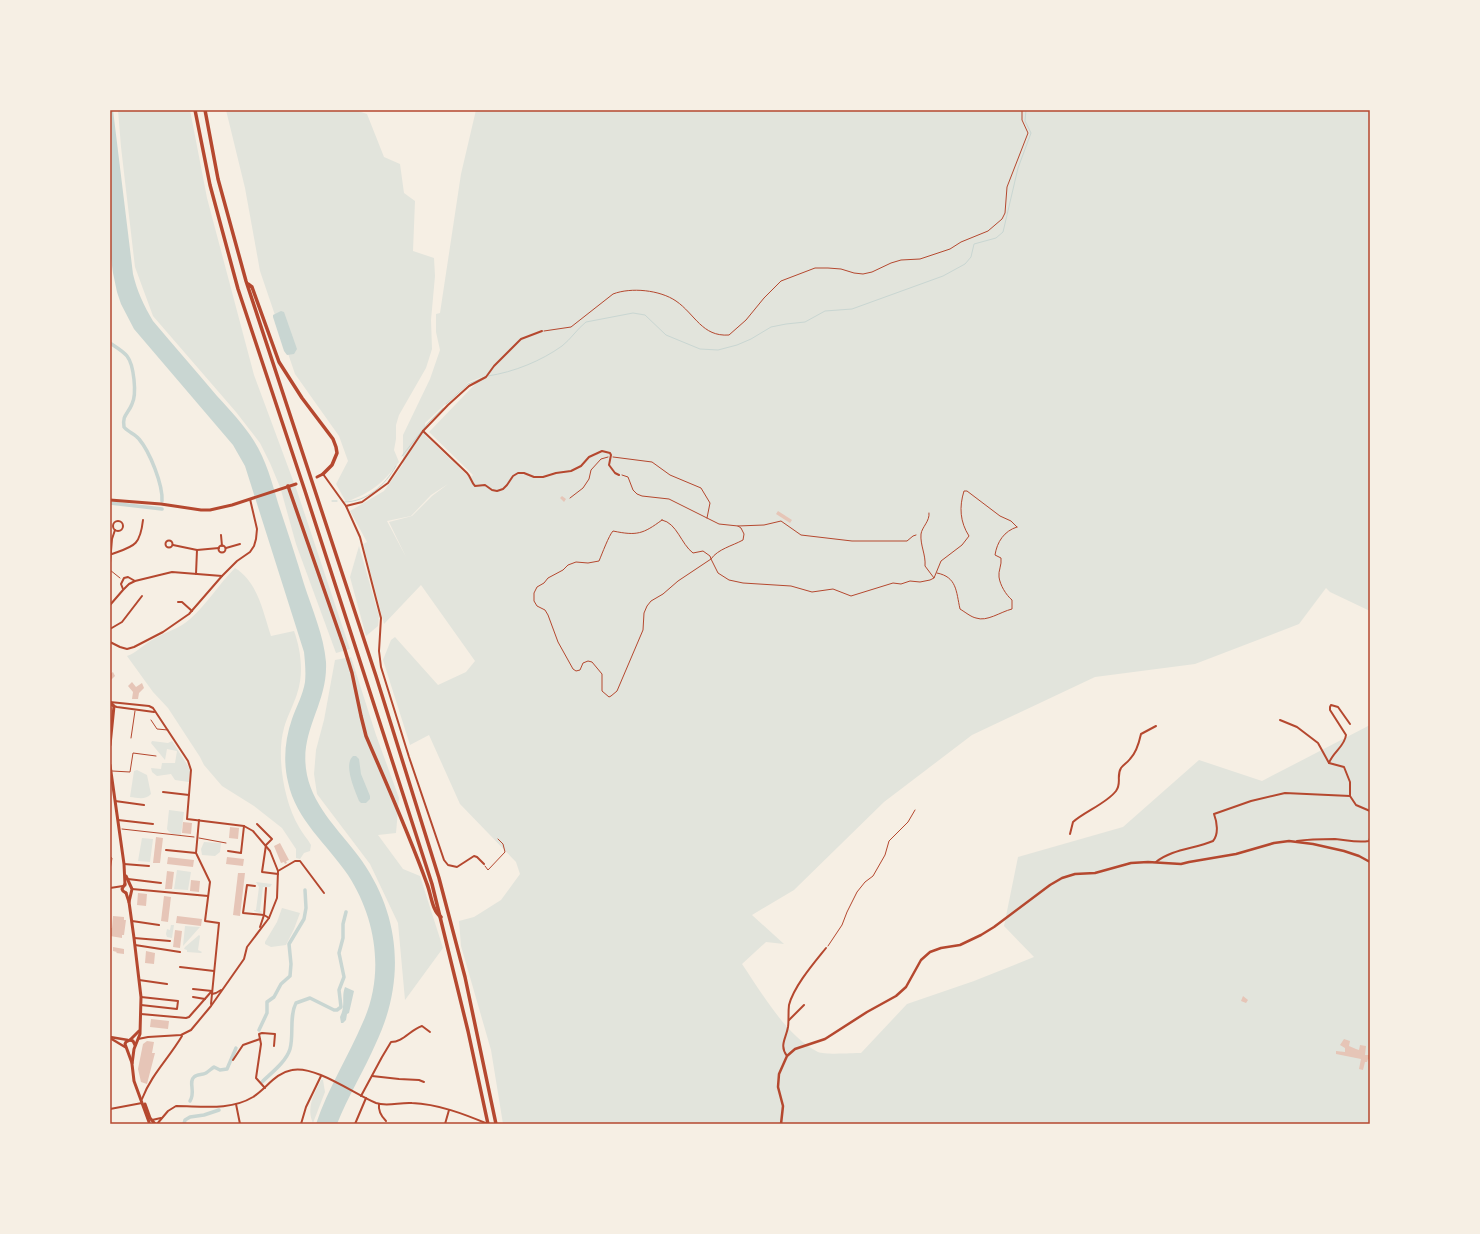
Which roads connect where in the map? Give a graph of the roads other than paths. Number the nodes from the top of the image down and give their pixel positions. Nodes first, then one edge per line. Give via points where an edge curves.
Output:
1 (195, 110) edge
2 (205, 110) edge
3 (246, 281) junction
4 (542, 332) road end
5 (423, 431) junction
6 (323, 474) junction
7 (619, 475) road end
8 (316, 477) dead end
9 (296, 484) dead end
10 (288, 486) junction
11 (251, 499) junction
12 (110, 500) edge
13 (346, 506) junction
14 (143, 520) dead end
15 (115, 530) junction
16 (221, 535) dead end
17 (240, 544) dead end
18 (173, 545) dead end
19 (222, 546) junction
20 (219, 548) junction
21 (226, 548) junction
22 (197, 550) junction
23 (112, 554) junction
24 (110, 563) edge
25 (196, 574) junction
26 (222, 576) junction
27 (135, 581) junction
28 (123, 590) junction
29 (142, 596) dead end
30 (178, 602) dead end
31 (110, 605) edge
32 (192, 611) junction
33 (110, 629) edge
34 (110, 642) edge
35 (111, 704) edge
36 (110, 708) edge
37 (135, 709) junction
38 (156, 712) junction
39 (151, 720) dead end
40 (1280, 720) dead end
41 (110, 721) edge
42 (1350, 724) dead end
43 (1156, 726) dead end
44 (168, 730) junction
45 (132, 738) dead end
46 (110, 745) edge
47 (156, 756) dead end
48 (1329, 763) junction
49 (110, 765) edge
50 (111, 771) edge
51 (163, 792) dead end
52 (189, 795) junction
53 (1350, 796) junction
54 (115, 801) junction
55 (144, 804) dead end
56 (1370, 812) edge
57 (118, 820) junction
58 (200, 820) junction
59 (153, 824) dead end
60 (257, 824) dead end
61 (244, 826) junction
62 (1070, 834) dead end
63 (1370, 838) edge
64 (1297, 841) junction
65 (266, 845) junction
66 (166, 850) dead end
67 (228, 851) dead end
68 (196, 853) junction
69 (110, 857) edge
70 (1156, 862) junction
71 (1370, 862) edge
72 (124, 864) junction
73 (484, 864) road end
74 (149, 866) dead end
75 (110, 870) edge
76 (278, 872) junction
77 (125, 873) junction
78 (127, 879) junction
79 (161, 883) dead end
80 (129, 884) junction
81 (124, 885) junction
82 (255, 886) dead end
83 (110, 888) edge
84 (118, 888) junction
85 (266, 888) dead end
86 (123, 890) junction
87 (132, 891) junction
88 (126, 893) junction
89 (324, 893) dead end
90 (208, 896) junction
91 (129, 902) junction
92 (264, 915) junction
93 (270, 918) junction
94 (441, 918) junction
95 (132, 921) junction
96 (159, 925) dead end
97 (260, 929) junction
98 (134, 938) junction
99 (170, 942) dead end
100 (135, 945) junction
101 (826, 948) road end
102 (180, 952) dead end
103 (180, 967) dead end
104 (214, 971) junction
105 (139, 980) junction
106 (167, 984) dead end
107 (193, 989) dead end
108 (222, 990) junction
109 (212, 993) junction
110 (141, 997) junction
111 (193, 997) dead end
112 (205, 999) junction
113 (141, 1005) junction
114 (804, 1005) dead end
115 (211, 1006) junction
116 (141, 1014) junction
117 (788, 1021) junction
118 (140, 1032) junction
119 (430, 1032) dead end
120 (182, 1036) dead end
121 (148, 1037) junction
122 (110, 1038) edge
123 (138, 1039) junction
124 (260, 1039) junction
125 (130, 1040) junction
126 (135, 1045) junction
127 (274, 1046) dead end
128 (126, 1048) junction
129 (134, 1049) junction
130 (787, 1056) junction
131 (234, 1060) dead end
132 (132, 1064) junction
133 (321, 1076) junction
134 (372, 1076) junction
135 (424, 1082) dead end
136 (265, 1088) junction
137 (361, 1096) junction
138 (366, 1098) junction
139 (142, 1101) junction
140 (236, 1104) junction
141 (379, 1104) junction
142 (110, 1109) edge
143 (449, 1110) junction
144 (161, 1118) junction
145 (386, 1121) dead end
146 (150, 1122) edge
147 (156, 1124) edge
148 (240, 1124) edge
149 (301, 1124) edge
150 (355, 1124) edge
151 (445, 1124) edge
152 (489, 1124) edge
153 (496, 1124) edge
154 (781, 1124) edge

1 - 94 highway via 210,185 238,289 402,790
2 - 3 highway via 218,179
3 - 6 highway via 252,287 279,362 333,439 336,453 332,465
3 - 153 highway via 439,878 466,977
4 - 5 street via 521,339 486,377 469,386
5 - 7 street via 470,476 475,486 485,485 492,490 503,490 518,473 543,478 576,469 589,457 605,451 610,453 609,465
5 - 13 street via 388,483 362,502
6 - 8 main road
6 - 13 street
9 - 10 main road
10 - 11 main road
10 - 94 highway via 344,647 366,736 418,859 436,914
11 - 12 main road via 210,510
11 - 26 street via 257,529 254,546
13 - 73 street via 360,537 381,618 381,667 437,842 448,865 457,867 474,856
14 - 23 street via 136,543 126,550
15 - 15 street via 121,530 121,522 114,523
15 - 23 street
16 - 19 street
17 - 21 street
18 - 22 street
19 - 20 street
19 - 21 street
20 - 21 street via 223,553
20 - 22 street
22 - 25 street
23 - 24 street
25 - 26 street
25 - 27 street via 172,572
26 - 32 street
27 - 28 street
27 - 28 street via 123,579
28 - 31 street
29 - 33 street via 122,622
30 - 32 street via 182,602
32 - 34 street via 163,632 134,647 127,649
35 - 37 street
35 - 38 street via 149,706
35 - 46 main road
36 - 41 main road
37 - 38 street
37 - 45 lane
38 - 44 street
39 - 44 lane via 157,729
40 - 48 street via 1297,727 1318,743
42 - 48 street via 1338,707 1331,705 1330,710 1346,735 1346,740
43 - 62 street via 1141,734 1133,756 1118,773 1119,783 1116,791 1073,822
44 - 52 street via 188,760 191,770
47 - 50 lane via 133,753 130,772
48 - 53 street via 1344,768 1350,782
49 - 50 main road
50 - 54 main road
51 - 52 street
52 - 58 street via 187,819
53 - 56 street via 1356,805
53 - 70 street via 1285,793 1251,801 1214,814 1217,830 1213,841 1172,853
54 - 55 street
54 - 57 main road
57 - 59 street
57 - 72 main road
58 - 61 street
58 - 68 street
60 - 65 street via 272,839
61 - 65 street via 254,831
61 - 67 street via 241,853
63 - 64 street via 1369,841 1357,842 1336,839
64 - 70 street via 1274,842 1236,854 1181,864
64 - 71 street via 1344,851
65 - 76 street
65 - 76 street via 262,872
66 - 68 street
68 - 90 street via 210,882
69 - 75 lane
70 - 130 street via 1123,865 1068,876 1056,881 981,935 960,945 930,952 921,960 906,987 896,996 825,1039 795,1049
72 - 74 street
72 - 77 main road
76 - 89 street via 300,861
76 - 93 street via 277,898
77 - 78 main road
77 - 81 main road
78 - 79 street
78 - 80 main road
80 - 81 main road
80 - 87 main road
81 - 84 street
81 - 86 main road
82 - 92 street via 246,886 243,913
83 - 84 street
84 - 86 street
85 - 92 street
86 - 88 main road
87 - 88 main road
87 - 90 street
87 - 91 main road
88 - 91 main road
90 - 104 street via 205,921 219,923
91 - 95 main road
92 - 93 street
92 - 97 street
93 - 97 street
94 - 152 highway
95 - 96 street
95 - 98 main road
97 - 108 street via 247,947 241,964
98 - 99 street
98 - 100 main road
100 - 102 street
100 - 105 main road
101 - 117 street via 806,973 790,1003
103 - 104 street
104 - 109 street
105 - 106 street
105 - 110 main road
107 - 109 street
108 - 109 street via 216,994
108 - 115 street
109 - 112 street
109 - 115 street
110 - 113 main road
110 - 113 street via 178,1001 177,1009
111 - 112 street
112 - 116 street via 186,1018
113 - 116 main road
114 - 117 street
115 - 121 street via 191,1030 181,1035
116 - 118 main road
117 - 130 street via 783,1050
118 - 121 street
118 - 123 main road
118 - 125 main road
119 - 134 street via 422,1026 398,1042 391,1042
120 - 139 street via 158,1069
121 - 123 street
122 - 125 street
122 - 128 street
123 - 126 main road
124 - 127 street via 262,1033 275,1034
124 - 131 street via 243,1045
124 - 136 street via 256,1078
125 - 126 main road
125 - 128 main road via 125,1043
126 - 129 main road
128 - 129 main road
128 - 132 main road
129 - 132 main road
130 - 154 street via 778,1081 783,1106
132 - 139 main road via 134,1081
133 - 136 street via 313,1071 292,1070 270,1081
133 - 137 street
133 - 149 street
134 - 135 street
134 - 137 street
136 - 140 street
137 - 138 street
138 - 141 street
138 - 150 street
139 - 142 street
139 - 146 main road
140 - 144 street via 228,1107 176,1106
140 - 148 street
141 - 143 street via 412,1103
141 - 145 street via 381,1117
143 - 151 street
143 - 152 street
144 - 146 street
144 - 147 street
146 - 147 main road

